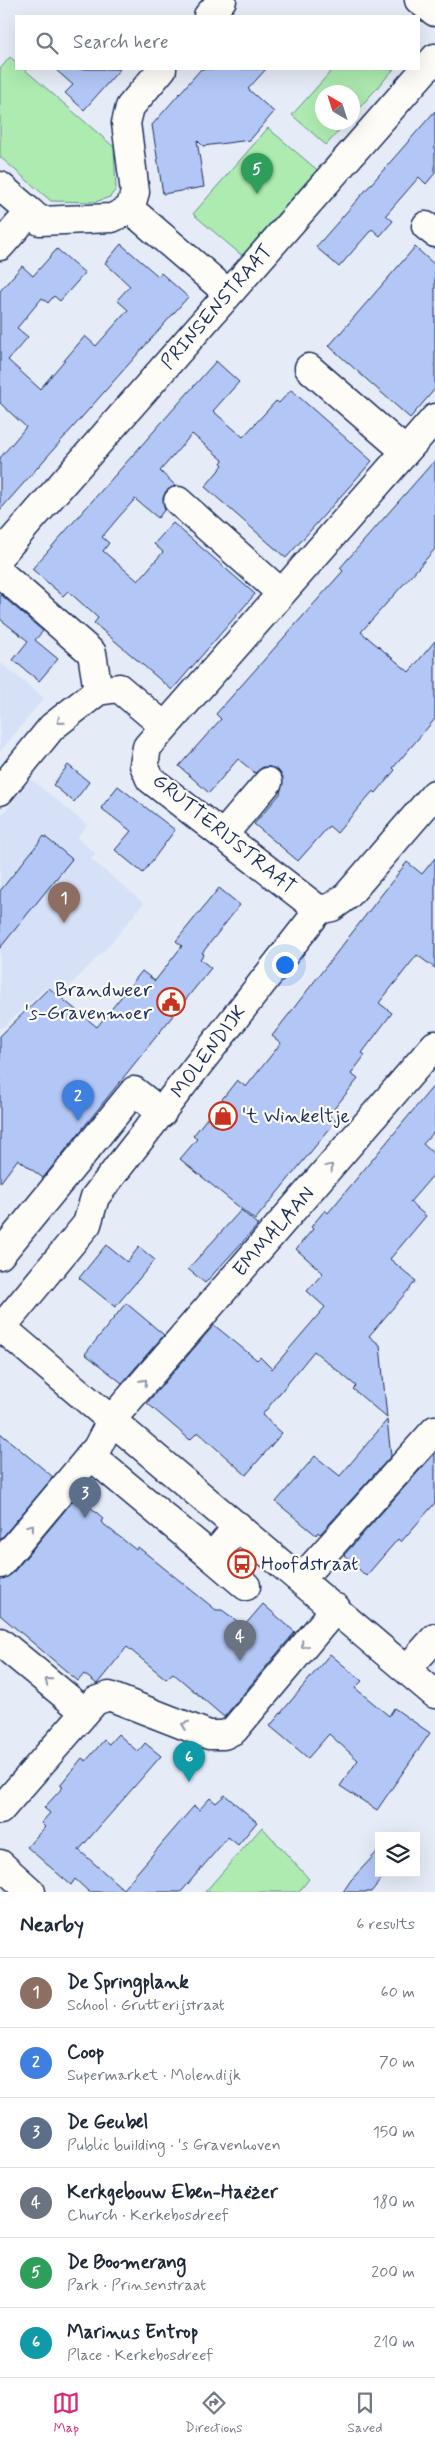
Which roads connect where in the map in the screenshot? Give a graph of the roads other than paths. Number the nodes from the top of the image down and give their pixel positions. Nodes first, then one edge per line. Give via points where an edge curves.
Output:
1 (222, 0) edge
2 (419, 0) edge
3 (435, 12) edge
4 (209, 15) edge
5 (435, 58) edge
6 (161, 70) edge
7 (0, 186) edge
8 (130, 208) junction
9 (30, 212) junction
10 (0, 246) edge
11 (222, 288) dead end
12 (309, 368) dead end
13 (435, 418) edge
14 (405, 452) junction
15 (178, 501) dead end
16 (0, 555) edge
17 (0, 573) edge
18 (281, 593) junction
19 (98, 690) junction
20 (164, 726) junction
21 (268, 782) dead end
22 (0, 791) edge
23 (435, 794) edge
24 (223, 835) junction
25 (319, 910) junction
26 (435, 1045) edge
27 (162, 1113) junction
28 (0, 1256) edge
29 (1, 1327) edge
30 (112, 1419) junction
31 (435, 1430) edge
32 (90, 1455) junction
33 (238, 1526) junction
34 (212, 1557) junction
35 (0, 1564) edge
36 (301, 1579) junction
37 (246, 1586) dead end
38 (336, 1608) junction
39 (435, 1638) edge
40 (0, 1642) edge
41 (408, 1669) junction
42 (435, 1694) edge
43 (85, 1712) junction
44 (0, 1810) edge
45 (0, 1864) edge
46 (31, 1892) edge

1 - 4 street
2 - 3 street
5 - 16 street, PRINSENSTRAAT
6 - 8 street via 130,107 126,123 136,192
7 - 9 street
8 - 9 street via 112,218 67,221 40,221
8 - 11 street
9 - 10 street
12 - 14 street
13 - 14 street, GRUTTERIJSTRAAT
14 - 18 street, GRUTTERIJSTRAAT
15 - 18 street
17 - 19 street via 92,653
18 - 20 street, GRUTTERIJSTRAAT
19 - 20 street via 119,688
19 -> 22 street via 52,727
20 - 24 street, GRUTTERIJSTRAAT via 147,747 144,765 150,779
21 - 24 street
23 - 25 street, MOLENDIJK via 347,896 332,907
24 - 25 street, GRUTTERIJSTRAAT
25 - 27 street, MOLENDIJK
30 -> 26 street, EMMALAAN
27 - 28 street via 134,1091
27 - 29 street, MOLENDIJK via 95,1197 88,1224
29 - 30 street
30 - 32 street, EMMALAAN
30 - 33 street
31 - 36 street
32 - 34 street
35 -> 32 street, EMMALAAN
33 - 34 street
33 - 36 street
34 - 37 street
36 - 38 street
38 - 41 street
38 -> 43 street via 234,1730 224,1735 208,1735 109,1696 96,1701
39 - 41 street
43 -> 40 street
41 - 42 street
43 - 44 street
45 - 46 street

